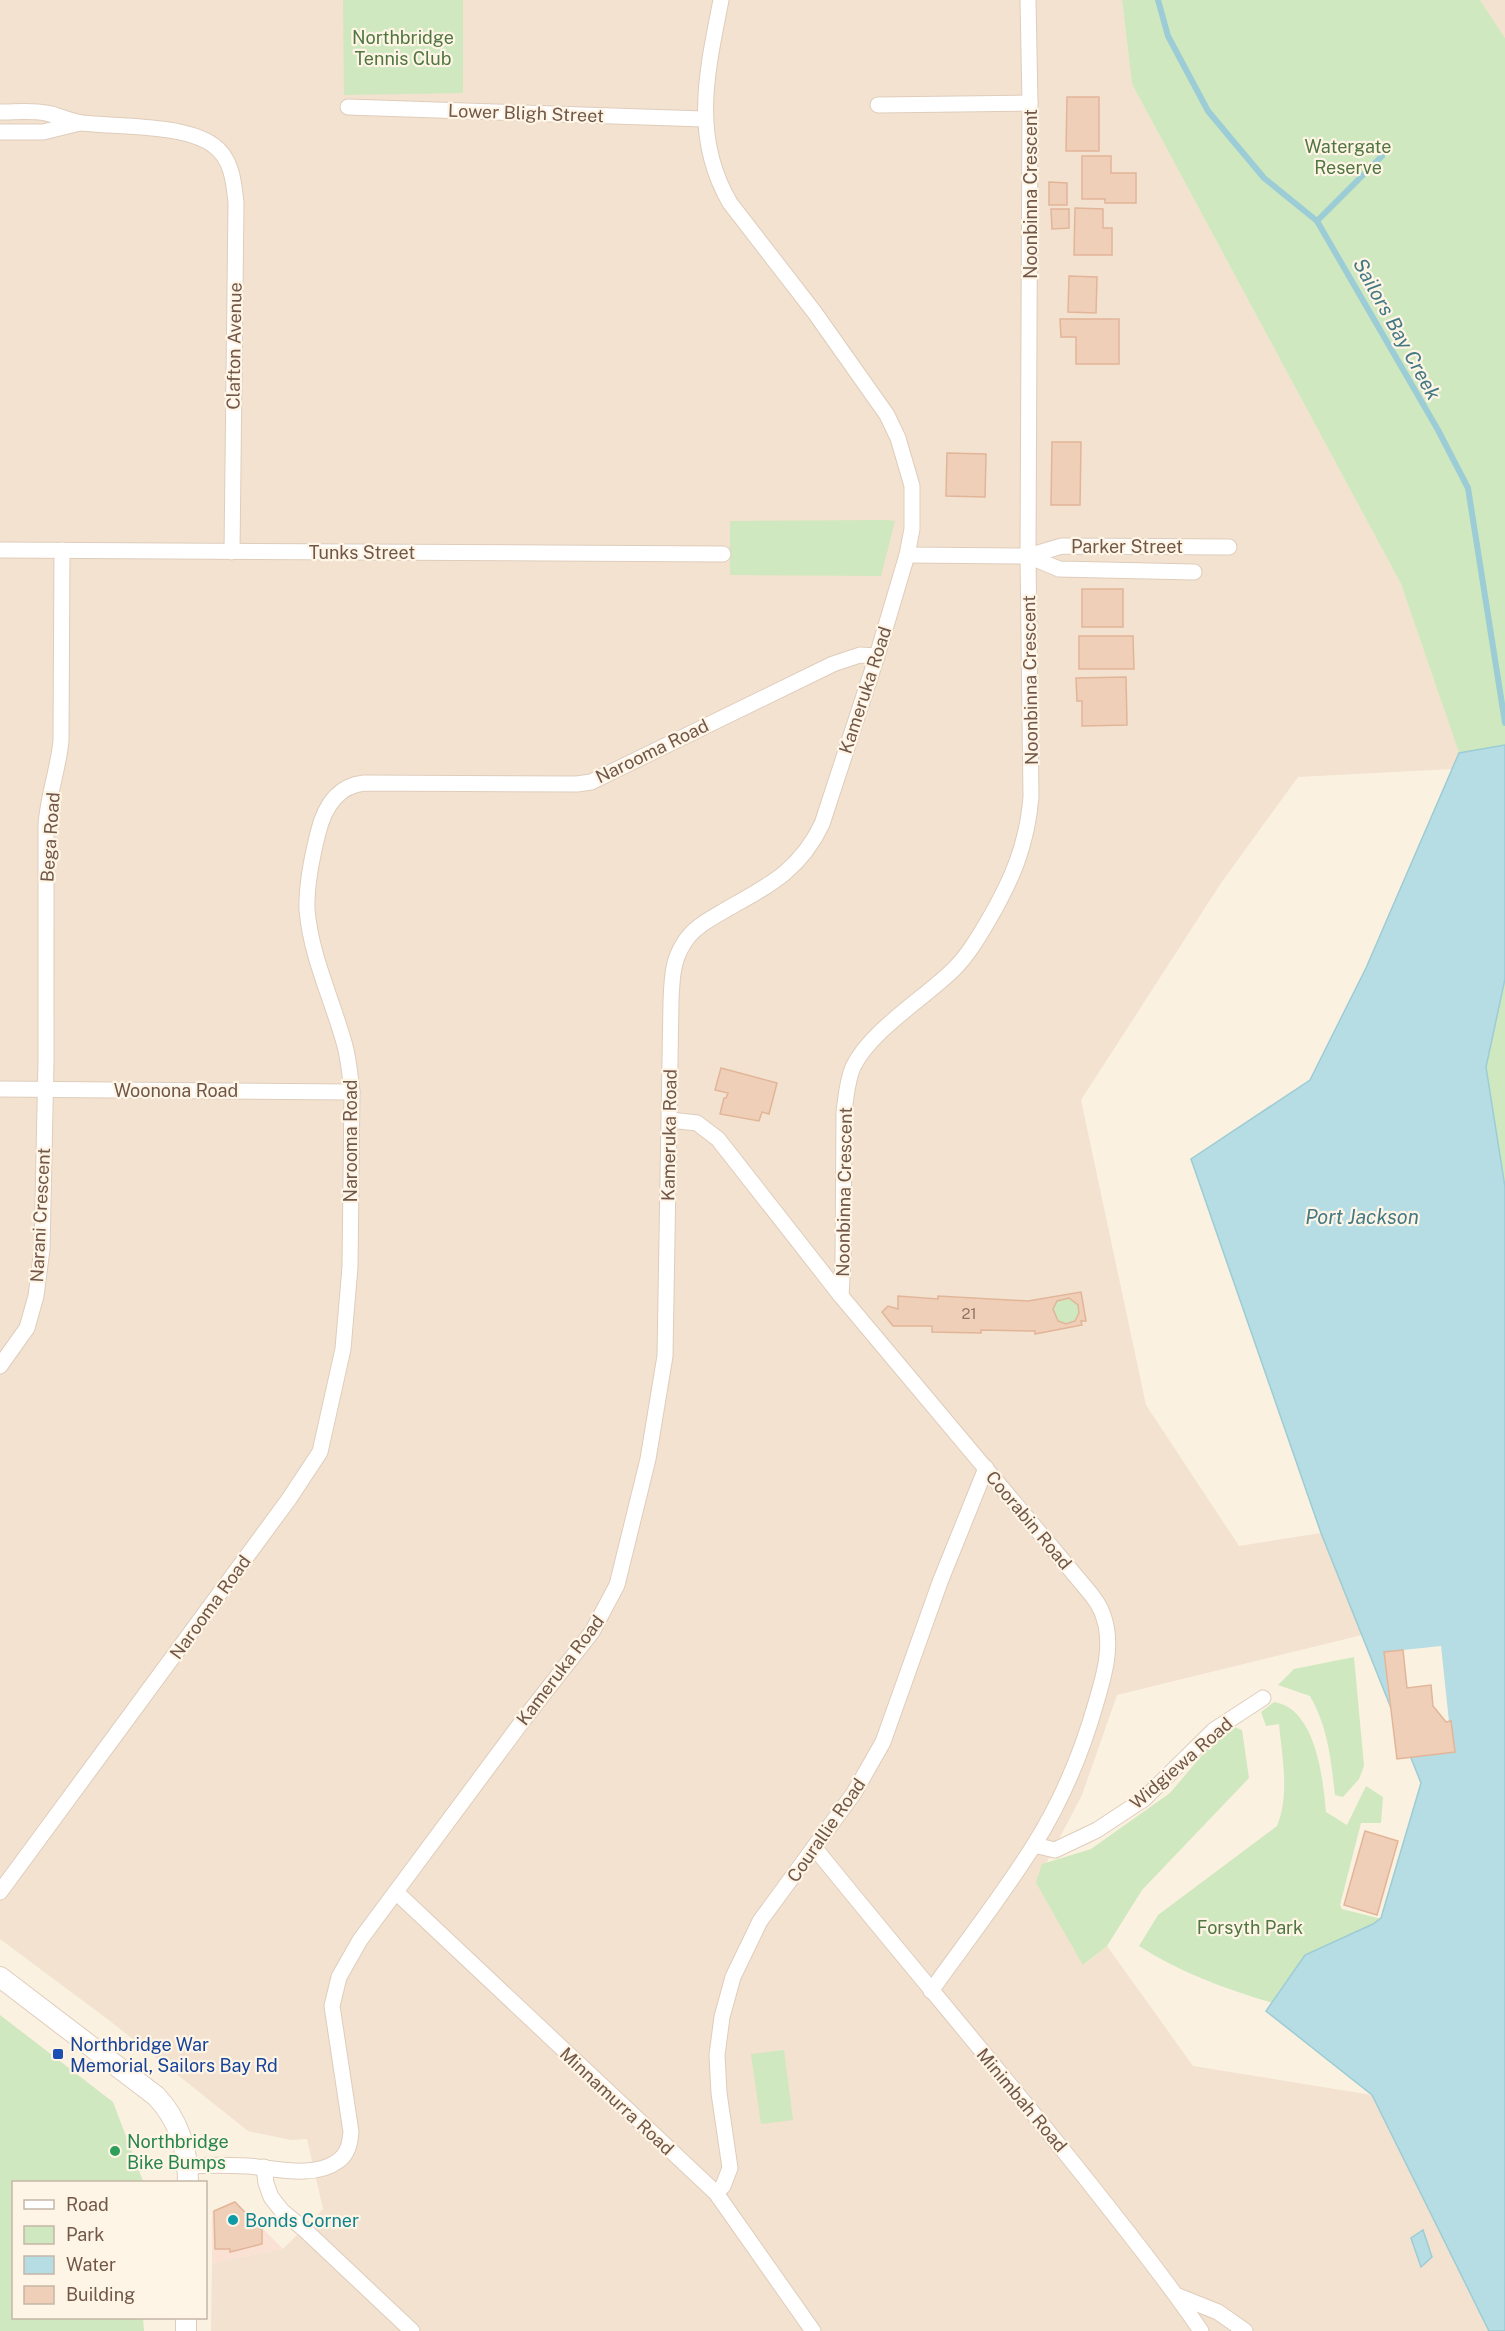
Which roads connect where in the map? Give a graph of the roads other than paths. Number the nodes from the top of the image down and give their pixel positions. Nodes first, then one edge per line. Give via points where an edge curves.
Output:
1 (721, 0) edge
2 (1028, 0) edge
3 (1030, 103) junction
4 (878, 105) dead end
5 (348, 107) dead end
6 (0, 112) edge
7 (705, 119) junction
8 (80, 123) junction
9 (0, 132) edge
10 (1228, 547) dead end
11 (0, 550) edge
12 (62, 550) junction
13 (232, 552) junction
14 (723, 554) dead end
15 (908, 555) junction
16 (1028, 556) junction
17 (1194, 572) dead end
18 (877, 656) junction
19 (0, 1089) edge
20 (45, 1089) junction
21 (352, 1092) junction
22 (670, 1120) junction
23 (841, 1296) junction
24 (0, 1366) edge
25 (986, 1468) junction
26 (1263, 1698) dead end
27 (1034, 1845) junction
28 (814, 1847) junction
29 (0, 1892) edge
30 (396, 1892) junction
31 (0, 1977) edge
32 (931, 1991) junction
33 (264, 2168) junction
34 (187, 2174) edge
35 (716, 2193) junction
36 (1178, 2296) junction
37 (412, 2331) edge
38 (813, 2331) edge
39 (1201, 2331) edge
40 (1245, 2331) edge

1 - 7 street, Kameruka Road via 707,72
2 - 3 street, Noonbinna Crescent
3 - 4 street
3 - 16 street, Noonbinna Crescent
5 - 7 street, Lower Bligh Street
6 - 8 street via 45,112
7 - 15 street, Kameruka Road via 712,165 730,203 873,393 898,438 912,486
8 - 9 street via 43,132
8 - 13 street, Clafton Avenue via 154,129 202,139 214,146 232,173 236,203
10 - 16 street, Parker Street via 1062,546
11 - 12 street, Tunks Street
12 - 13 street, Tunks Street
12 - 20 street, Bega Road via 61,741 46,825
13 - 14 street, Tunks Street
15 - 16 street, Parker Street
15 - 18 street, Kameruka Road
16 - 17 street, Parker Street via 1059,569
16 - 23 street, Noonbinna Crescent via 1031,797 1026,836 1002,896 973,946 954,969 881,1033 853,1068 844,1112
18 - 21 street, Narooma Road via 860,655 834,664 591,782 364,783 337,794 321,821 307,908 321,971 345,1046
18 - 22 street, Kameruka Road via 813,842 788,872 772,884 696,928 676,957 671,1001
19 - 20 street, Woonona Road
20 - 21 street, Woonona Road
20 - 24 street, Narani Crescent via 42,1249 36,1296 27,1328
21 - 29 street, Narooma Road via 350,1267 343,1349 320,1452
22 - 23 street, Coorabin Road via 697,1123 711,1132
22 - 30 street, Kameruka Road via 663,1367 648,1459 617,1585 592,1632
23 - 25 street, Coorabin Road
25 - 27 street, Coorabin Road via 1093,1596 1107,1630 1106,1669 1090,1722 1063,1791
25 - 28 street, Courallie Road via 883,1742 854,1793
26 - 27 street, Widgiewa Road via 1214,1730 1144,1799 1097,1830 1055,1850
27 - 32 street, Coorabin Road
28 - 32 street, Minimbah Road
28 - 35 street, Courallie Road via 760,1922 733,1977 717,2055 730,2168
30 - 33 street, Kameruka Road via 347,1960 333,1993 333,2023 351,2133 346,2152 340,2160 314,2170
30 - 35 street, Minnamurra Road
31 - 34 street via 156,2096 175,2121
32 - 36 street, Minimbah Road via 1045,2127
33 - 34 street, Kameruka Road
33 - 37 street via 271,2197 282,2211
35 - 38 street, Minnamurra Road
36 - 39 street
36 - 40 street, Minimbah Road via 1218,2312

